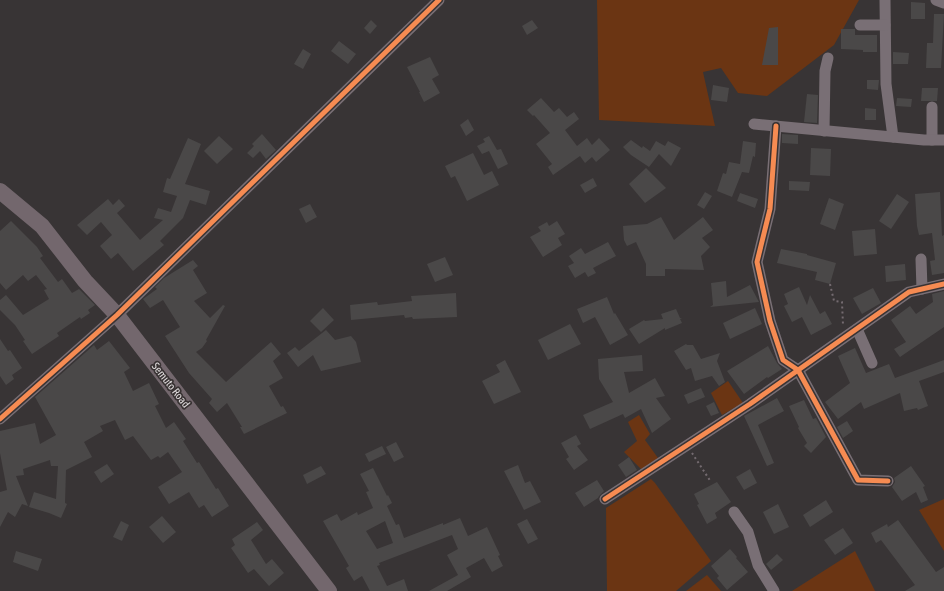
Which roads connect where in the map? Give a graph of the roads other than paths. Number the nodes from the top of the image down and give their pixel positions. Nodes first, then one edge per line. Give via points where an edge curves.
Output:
1 (439, 0) edge
2 (885, 0) edge
3 (936, 0) edge
4 (944, 3) edge
5 (860, 25) dead end
6 (885, 25) junction
7 (828, 58) dead end
8 (932, 107) dead end
9 (754, 124) dead end
10 (776, 126) junction
11 (824, 131) junction
12 (893, 137) junction
13 (932, 140) junction
14 (944, 140) edge
15 (0, 191) edge
16 (920, 259) dead end
17 (944, 284) edge
18 (922, 289) junction
19 (117, 315) junction
20 (857, 329) junction
21 (872, 363) dead end
22 (798, 370) junction
23 (0, 419) edge
24 (888, 481) dead end
25 (605, 499) dead end
26 (734, 512) dead end
27 (773, 590) edge
28 (329, 591) edge

1 - 19 street
2 - 6 street
3 - 4 street
5 - 6 street
6 - 12 street via 886,84
7 - 11 street via 825,71
8 - 13 street
9 - 10 street
10 - 11 street
10 - 22 street via 770,209 757,262 770,321 783,360
11 - 12 street
12 - 13 street
13 - 14 street
15 - 19 main road, Semuto Road via 42,226 85,281
16 - 18 street
17 - 18 street
18 - 20 street via 909,292
19 - 23 street
19 - 28 main road, Semuto Road
20 - 21 street
20 - 22 street
22 - 24 street via 858,480
22 - 25 street
26 - 27 street via 748,532 758,565

